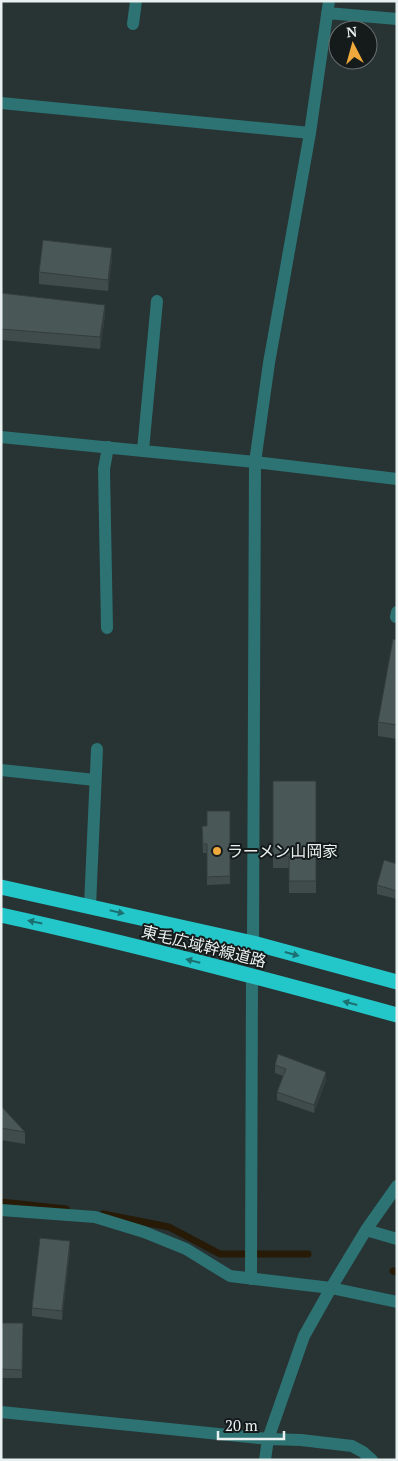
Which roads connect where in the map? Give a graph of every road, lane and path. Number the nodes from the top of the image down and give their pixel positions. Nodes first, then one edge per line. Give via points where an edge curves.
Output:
1 (136, 1) edge
2 (328, 7) edge
3 (397, 19) edge
4 (133, 24) dead end
5 (1, 103) edge
6 (310, 133) junction
7 (157, 301) dead end
8 (1, 437) edge
9 (108, 447) junction
10 (143, 450) junction
11 (256, 462) junction
12 (397, 479) edge
13 (397, 612) edge
14 (396, 617) edge
15 (108, 628) dead end
16 (97, 749) dead end
17 (1, 770) edge
18 (95, 780) junction
19 (1, 887) edge
20 (90, 906) junction
21 (1, 915) edge
22 (252, 943) junction
23 (252, 976) junction
24 (397, 982) edge
25 (397, 1015) edge
26 (397, 1186) edge
27 (1, 1210) edge
28 (366, 1230) junction
29 (397, 1239) edge
30 (251, 1278) junction
31 (331, 1288) junction
32 (397, 1302) edge
33 (1, 1412) edge
34 (268, 1439) junction
35 (265, 1460) edge
36 (372, 1460) edge

1 - 4 street
2 - 3 street
2 - 6 street
5 - 6 street
6 - 11 street via 269,363
7 - 10 street
8 - 9 street
9 - 10 street
9 - 15 street via 104,469
10 - 11 street
11 - 12 street
11 - 22 street
13 - 14 street
16 - 18 street
17 - 18 street
18 - 20 street
19 - 20 highway, 東毛広域幹線道路
20 -> 22 highway, 東毛広域幹線道路
23 -> 21 highway, 東毛広域幹線道路
22 -> 24 highway, 東毛広域幹線道路
25 -> 23 highway, 東毛広域幹線道路
23 - 30 street
26 - 28 street
27 - 30 street via 95,1217 186,1249 230,1276
28 - 29 street
28 - 31 street
30 - 31 street
31 - 32 street
31 - 34 street via 304,1336
33 - 34 street
34 - 35 street
34 - 36 street via 352,1446

